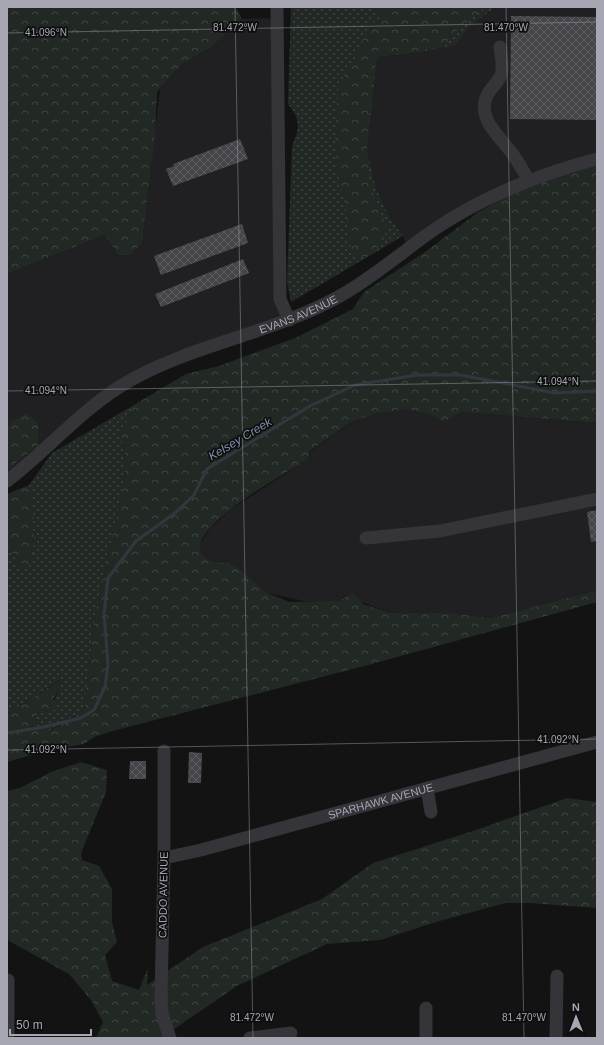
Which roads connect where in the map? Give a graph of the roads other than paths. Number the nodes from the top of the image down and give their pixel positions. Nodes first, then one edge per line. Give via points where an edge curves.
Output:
1 (277, 7) edge
2 (500, 47) dead end
3 (597, 159) edge
4 (529, 181) junction
5 (289, 320) junction
6 (7, 481) edge
7 (597, 499) edge
8 (366, 538) dead end
9 (597, 742) edge
10 (164, 751) dead end
11 (427, 788) junction
12 (431, 812) dead end
13 (164, 858) junction
14 (557, 976) dead end
15 (8, 980) dead end
16 (426, 1008) dead end
17 (291, 1033) dead end
18 (8, 1038) edge
19 (170, 1038) edge
20 (250, 1038) edge
21 (426, 1038) edge
22 (556, 1038) edge

1 - 5 street via 280,299
2 - 4 street via 503,64 501,74 489,89 484,102 486,114 494,132 512,152
3 - 4 street, EVANS AVENUE
4 - 5 street, EVANS AVENUE via 473,207 436,229 351,289
5 - 6 street, EVANS AVENUE via 172,361 131,380 90,408
7 - 8 street via 440,531
9 - 11 street, SPARHAWK AVENUE
10 - 13 street, CADDO AVENUE
11 - 12 street
11 - 13 street, SPARHAWK AVENUE
13 - 19 street, CADDO AVENUE via 161,998 162,1014
14 - 22 street
15 - 18 street
16 - 21 street
17 - 20 street

